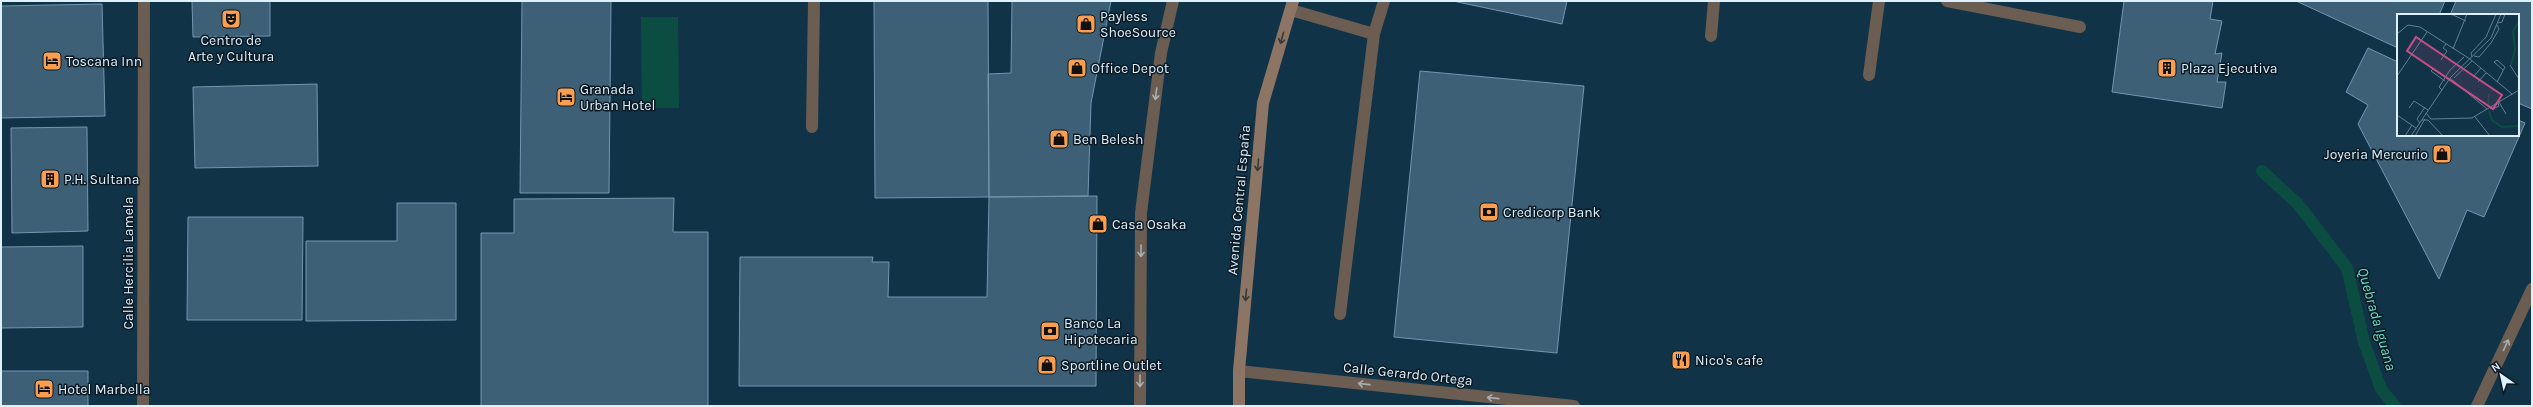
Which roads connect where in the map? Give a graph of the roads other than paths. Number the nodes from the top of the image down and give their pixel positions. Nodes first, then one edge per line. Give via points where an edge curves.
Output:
1 (144, 1) edge
2 (814, 1) edge
3 (1173, 1) edge
4 (1384, 1) edge
5 (1714, 1) edge
6 (1878, 1) edge
7 (1948, 1) edge
8 (1292, 5) edge
9 (2080, 27) dead end
10 (1374, 34) junction
11 (1711, 36) dead end
12 (1869, 75) dead end
13 (812, 127) dead end
14 (2532, 289) edge
15 (1340, 314) dead end
16 (1239, 371) junction
17 (143, 406) edge
18 (1140, 406) edge
19 (1239, 406) edge
20 (1574, 406) edge
21 (2477, 406) edge

1 - 17 street, Calle Hercilia Lamela
2 - 13 street
3 -> 18 street via 1161,53 1141,213
4 - 10 street
5 - 11 street
6 - 12 street
7 - 9 street
8 - 10 street
8 -> 16 main road, Avenida Central España via 1263,104
10 - 15 street
21 -> 14 street
16 - 19 main road, Avenida Central España
20 -> 16 street, Calle Gerardo Ortega

